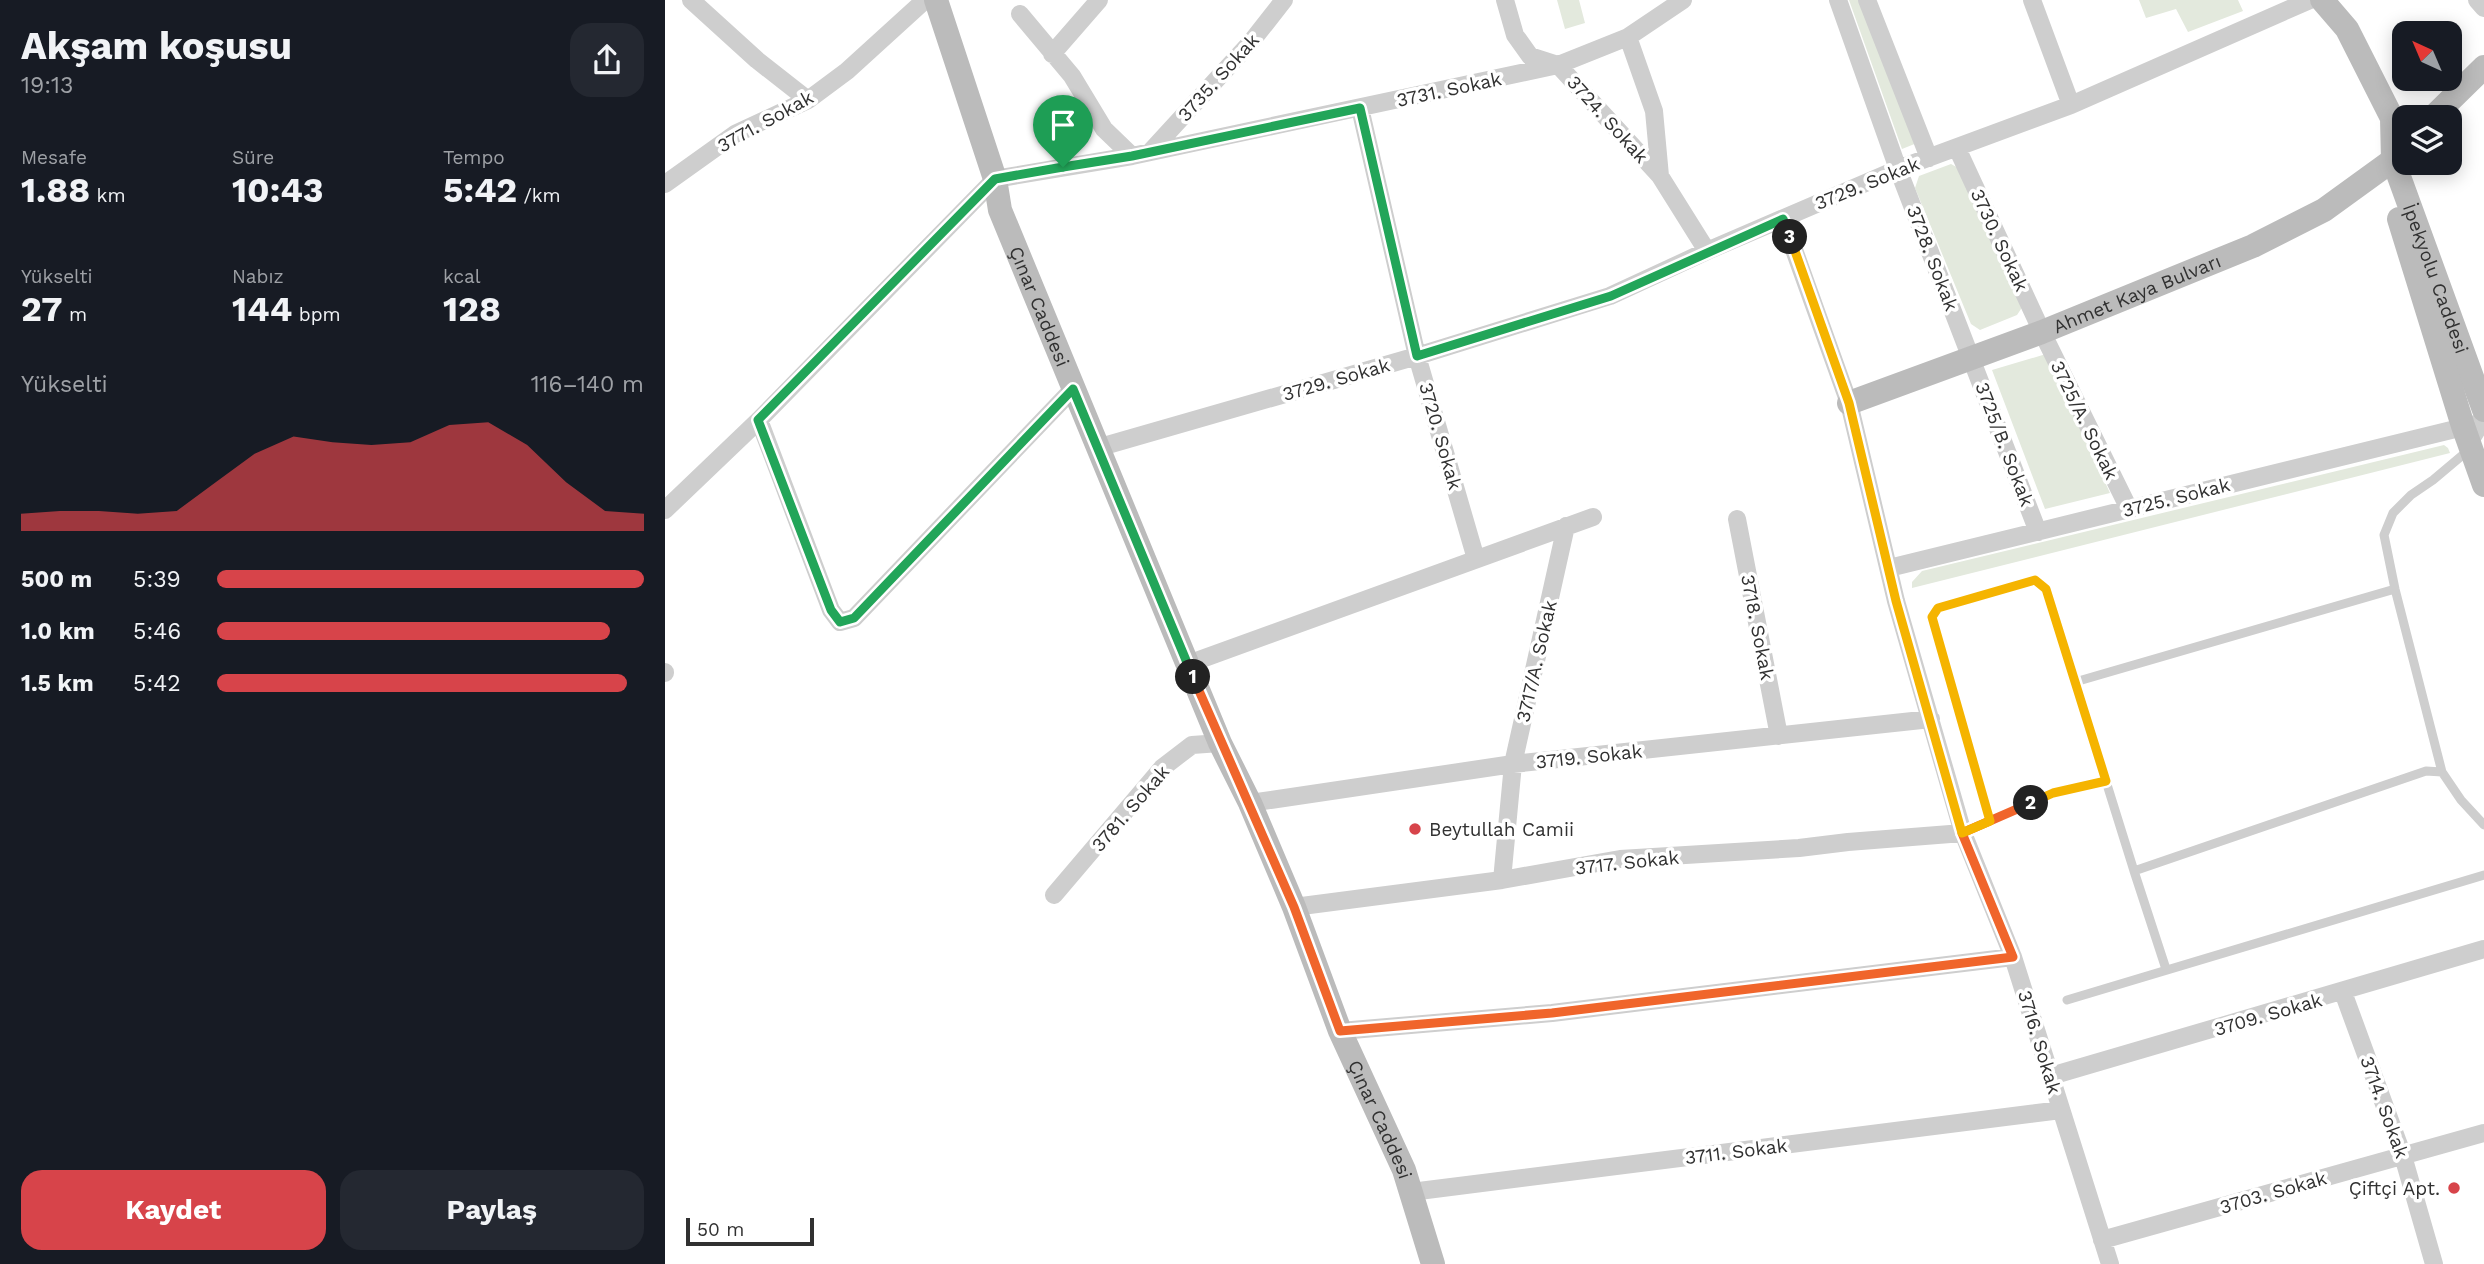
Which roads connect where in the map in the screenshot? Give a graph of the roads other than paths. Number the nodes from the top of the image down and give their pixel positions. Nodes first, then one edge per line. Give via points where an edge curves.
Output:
1 (691, 0) edge
2 (925, 0) edge
3 (936, 0) edge
4 (1099, 0) edge
5 (1284, 0) edge
6 (1505, 0) edge
7 (1682, 0) edge
8 (1838, 0) edge
9 (1867, 0) edge
10 (2032, 0) edge
11 (2310, 0) edge
12 (2322, 0) edge
13 (2477, 0) edge
14 (2484, 8) edge
15 (1020, 14) dead end
16 (1628, 37) junction
17 (1052, 54) junction
18 (1558, 65) junction
19 (2484, 67) edge
20 (808, 100) junction
21 (2071, 105) junction
22 (2445, 105) edge
23 (1360, 108) junction
24 (2392, 118) edge
25 (1957, 148) junction
26 (1150, 152) junction
27 (1132, 156) junction
28 (1929, 158) junction
29 (2392, 158) edge
30 (1898, 169) junction
31 (2398, 175) edge
32 (2406, 175) edge
33 (1660, 176) junction
34 (995, 179) junction
35 (665, 184) edge
36 (1783, 219) junction
37 (1707, 251) junction
38 (2042, 332) junction
39 (1417, 356) junction
40 (1972, 357) junction
41 (1073, 389) junction
42 (1849, 403) junction
43 (2484, 410) edge
44 (758, 420) junction
45 (2476, 431) edge
46 (1097, 448) junction
47 (2484, 485) edge
48 (2129, 509) junction
49 (665, 510) edge
50 (1593, 517) dead end
51 (1737, 519) dead end
52 (1566, 526) junction
53 (2038, 531) junction
54 (1476, 559) junction
55 (1889, 568) junction
56 (2395, 589) junction
57 (1188, 664) junction
58 (2075, 682) junction
59 (1931, 719) junction
60 (1779, 736) junction
61 (1220, 743) junction
62 (1513, 764) junction
63 (2442, 772) junction
64 (2106, 781) junction
65 (1249, 803) junction
66 (1990, 821) junction
67 (2484, 825) edge
68 (1962, 833) junction
69 (2134, 871) junction
70 (2484, 874) edge
71 (1502, 880) junction
72 (1054, 895) dead end
73 (1294, 907) junction
74 (2484, 949) edge
75 (2013, 957) junction
76 (2166, 969) junction
77 (2343, 992) junction
78 (2067, 1000) dead end
79 (1340, 1031) junction
80 (2051, 1076) junction
81 (2061, 1110) junction
82 (2484, 1133) edge
83 (2403, 1156) junction
84 (1411, 1192) junction
85 (2102, 1240) junction
86 (1433, 1264) edge
87 (2110, 1264) edge
88 (2434, 1264) edge

1 - 20 street
2 - 20 street, 3771. Sokak
3 - 34 street, Çınar Caddesi
4 - 17 street
5 - 26 street, 3735. Sokak via 1251,43
6 - 18 street, 3724. Sokak via 1515,35 1530,56
7 - 16 street, 3731. Sokak
8 - 30 street, 3728. Sokak
9 - 28 street
10 - 21 street
11 - 21 street, 3729. Sokak
12 - 24 street, İpekyolu Caddesi via 2347,29
13 - 14 street
15 - 17 street
16 - 18 street, 3731. Sokak
16 - 33 street via 1654,111
17 - 27 street via 1072,76 1104,129
18 - 23 street, 3731. Sokak
18 - 33 street, 3724. Sokak
19 - 22 street
20 - 35 street, 3771. Sokak via 735,134
21 - 25 street, 3729. Sokak
23 - 26 street, 3731. Sokak
23 - 39 street, 3720. Sokak
25 - 28 street, 3729. Sokak
25 - 38 street, 3730. Sokak
26 - 27 street, 3731. Sokak
27 - 34 street, 3731. Sokak
28 - 30 street, 3729. Sokak
29 - 38 street, Ahmet Kaya Bulvarı via 2324,210 2253,246
30 - 36 street, 3729. Sokak
30 - 40 street, 3728. Sokak
31 - 45 street via 2396,209
32 - 43 street, İpekyolu Caddesi
33 - 37 street, 3724. Sokak
34 - 41 street, Çınar Caddesi via 1000,210
34 - 44 street
36 - 37 street, 3729. Sokak
36 - 42 street, 3716. Sokak
37 - 39 street, 3729. Sokak via 1611,296
38 - 40 street, Ahmet Kaya Bulvarı
38 - 48 street, 3725/A. Sokak
39 - 46 street, 3729. Sokak
39 - 54 street, 3720. Sokak
40 - 42 street, Ahmet Kaya Bulvarı
40 - 53 street, 3725/B. Sokak
41 - 44 street via 854,618 840,622 831,610
41 - 46 street, Çınar Caddesi
42 - 55 street, 3716. Sokak
44 - 49 street
45 - 47 street
45 - 48 street, 3725. Sokak
45 - 56 lane via 2433,480 2393,513 2384,536
46 - 57 street, Çınar Caddesi
48 - 53 street, 3725. Sokak
50 - 52 street
51 - 60 street, 3718. Sokak
52 - 54 street
52 - 62 street, 3717/A. Sokak
53 - 55 street, 3725. Sokak
54 - 57 street
55 - 59 street, 3716. Sokak
56 - 58 lane
56 - 63 lane
57 - 61 street, Çınar Caddesi
58 - 64 lane
58 - 66 lane via 2046,589 2038,581 1938,608 1934,614 1932,621
59 - 60 street, 3719. Sokak
59 - 68 street, 3716. Sokak
60 - 62 street, 3719. Sokak
61 - 65 street, Çınar Caddesi
61 - 72 street, 3781. Sokak via 1192,745 1162,768
62 - 65 street, 3719. Sokak
62 - 71 street, 3717/A. Sokak
63 - 67 lane
63 - 69 lane via 2426,771
64 - 66 lane via 2053,793
64 - 69 lane
65 - 73 street, Çınar Caddesi
66 - 68 lane
68 - 71 street, 3717. Sokak via 1620,859
68 - 75 street, 3716. Sokak
69 - 76 lane
70 - 76 lane
71 - 73 street, 3717. Sokak
73 - 79 street, Çınar Caddesi
74 - 77 street, 3709. Sokak
75 - 79 street via 1552,1013
75 - 80 street, 3716. Sokak
76 - 78 lane
77 - 80 street, 3709. Sokak
77 - 83 street, 3714. Sokak
79 - 84 street, Çınar Caddesi
80 - 81 street, 3716. Sokak
81 - 84 street, 3711. Sokak
81 - 85 street, 3716. Sokak
82 - 83 street, 3703. Sokak
83 - 85 street, 3703. Sokak
83 - 88 street, 3714. Sokak
84 - 86 street, Çınar Caddesi
85 - 87 street, 3716. Sokak

